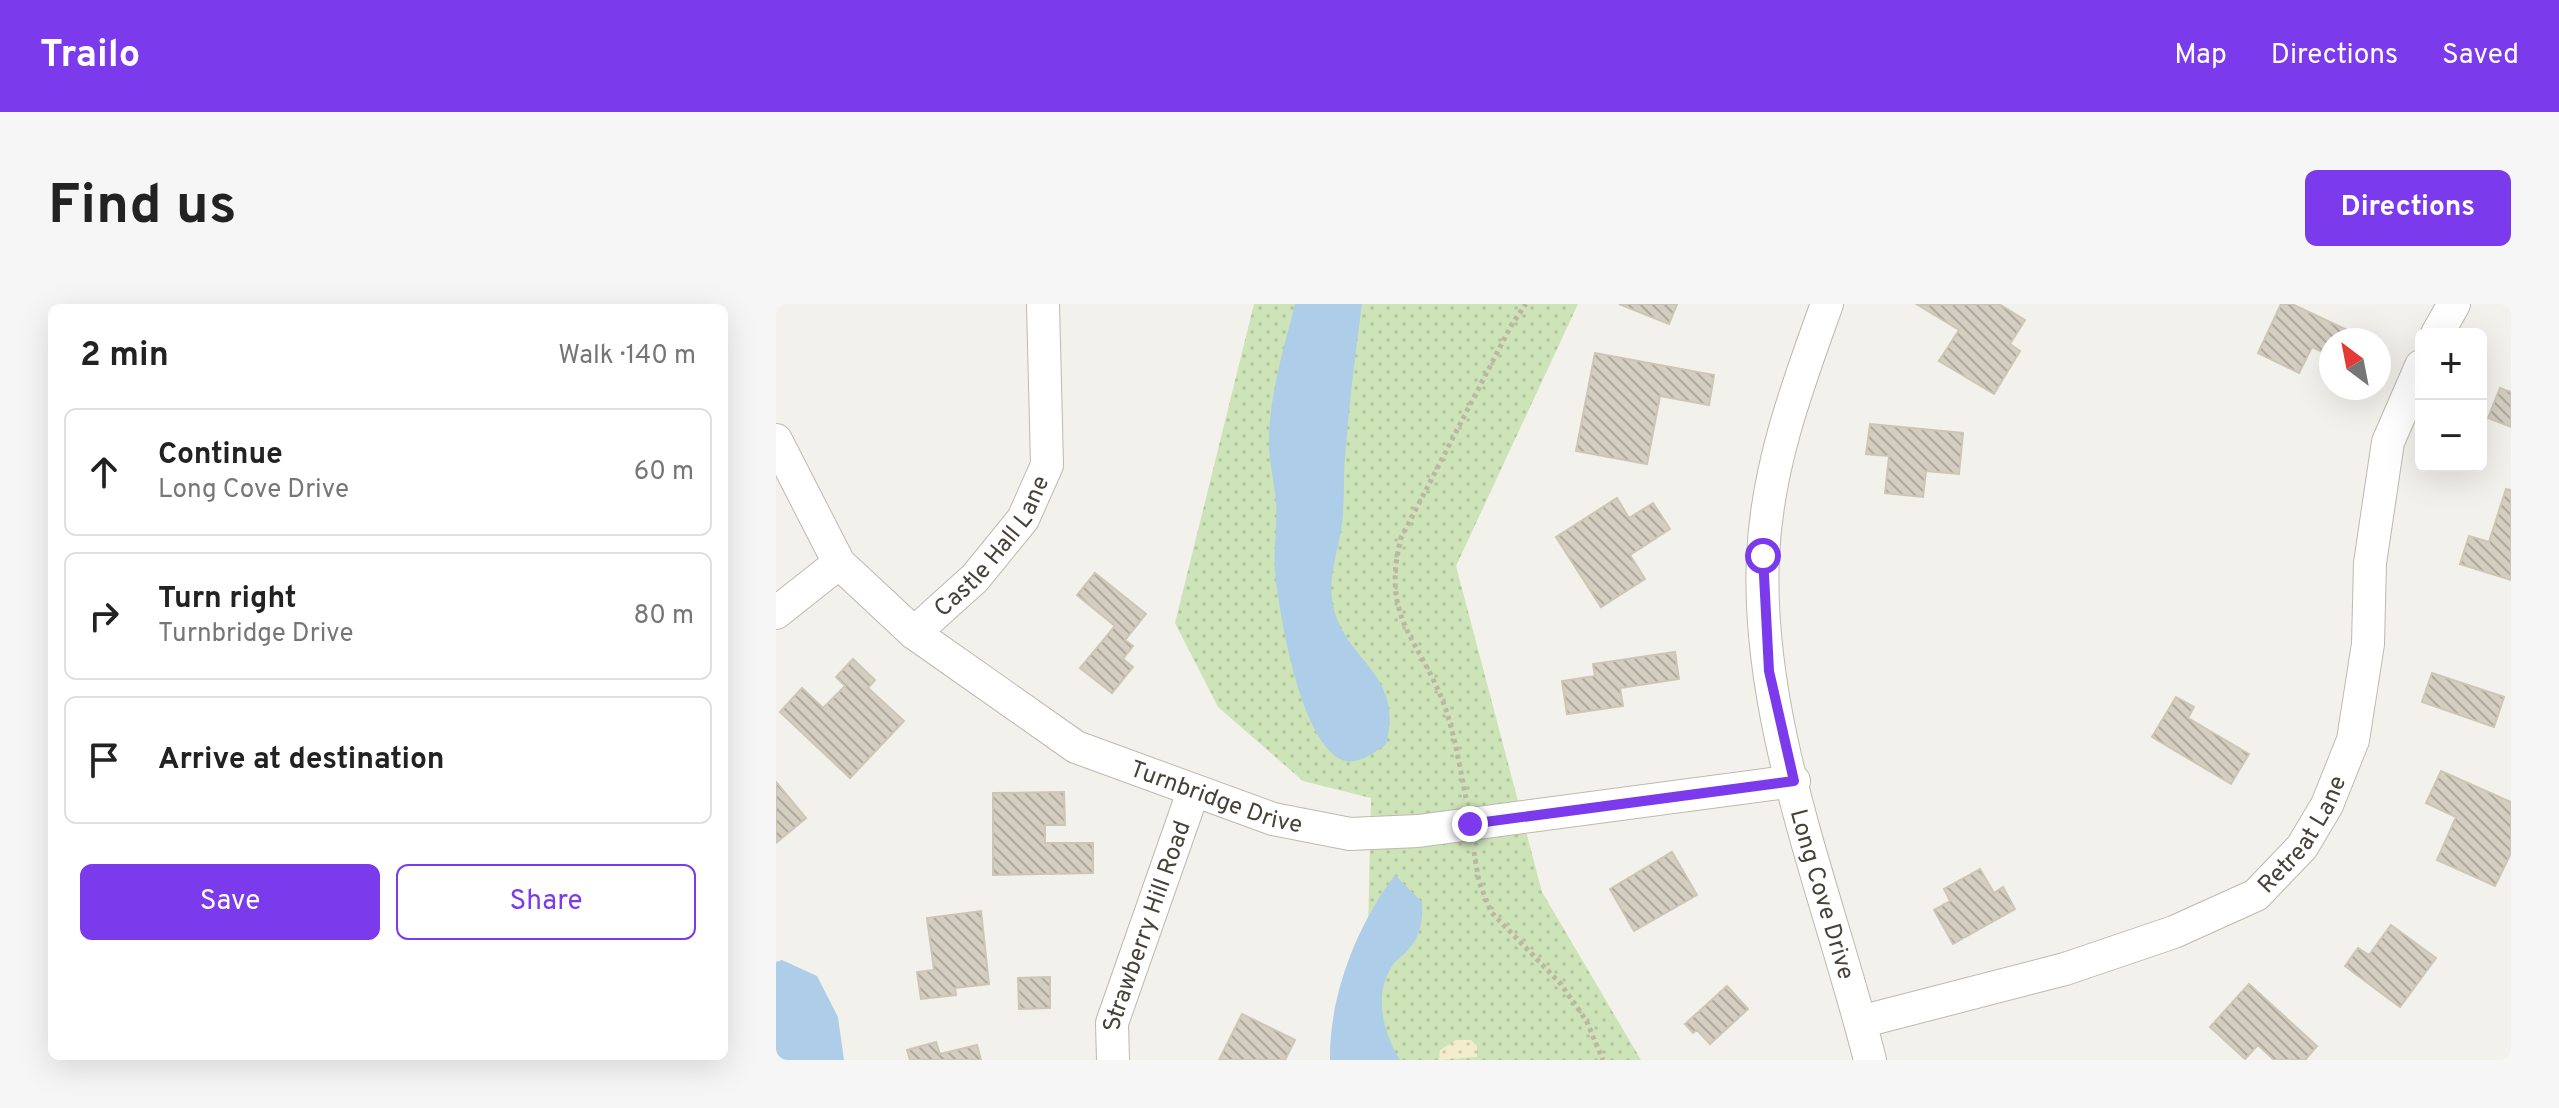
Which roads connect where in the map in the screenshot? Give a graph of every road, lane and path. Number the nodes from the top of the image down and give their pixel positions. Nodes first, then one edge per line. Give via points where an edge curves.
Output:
1 (1043, 304) edge
2 (1526, 304) edge
3 (1827, 304) edge
4 (2454, 304) edge
5 (2440, 328) edge
6 (2415, 380) edge
7 (776, 440) edge
8 (839, 563) junction
9 (776, 613) edge
10 (914, 633) junction
11 (1794, 781) junction
12 (1193, 792) junction
13 (1470, 824) junction
14 (1860, 1022) junction
15 (1113, 1060) edge
16 (1603, 1060) edge
17 (1870, 1060) edge

1 - 10 street, Castle Hall Lane via 1047,465 1023,519 975,578
2 - 13 path via 1401,538 1392,572 1398,611 1445,708
3 - 11 street, Long Cove Drive via 1782,432 1763,556 1769,671
4 - 5 street
6 - 14 street, Retreat Lane via 2388,442 2353,740 2327,805 2302,847 2256,895 2174,932 2065,969
7 - 8 street, Turnbridge Drive
8 - 9 street
8 - 10 street, Turnbridge Drive
10 - 12 street, Turnbridge Drive via 1076,747
11 - 13 street, Turnbridge Drive
11 - 14 street, Long Cove Drive
12 - 13 street, Turnbridge Drive via 1273,819 1350,834
12 - 15 street, Strawberry Hill Road via 1112,1023
13 - 16 path via 1479,882 1491,912 1560,983 1586,1020
14 - 17 street, Long Cove Drive

